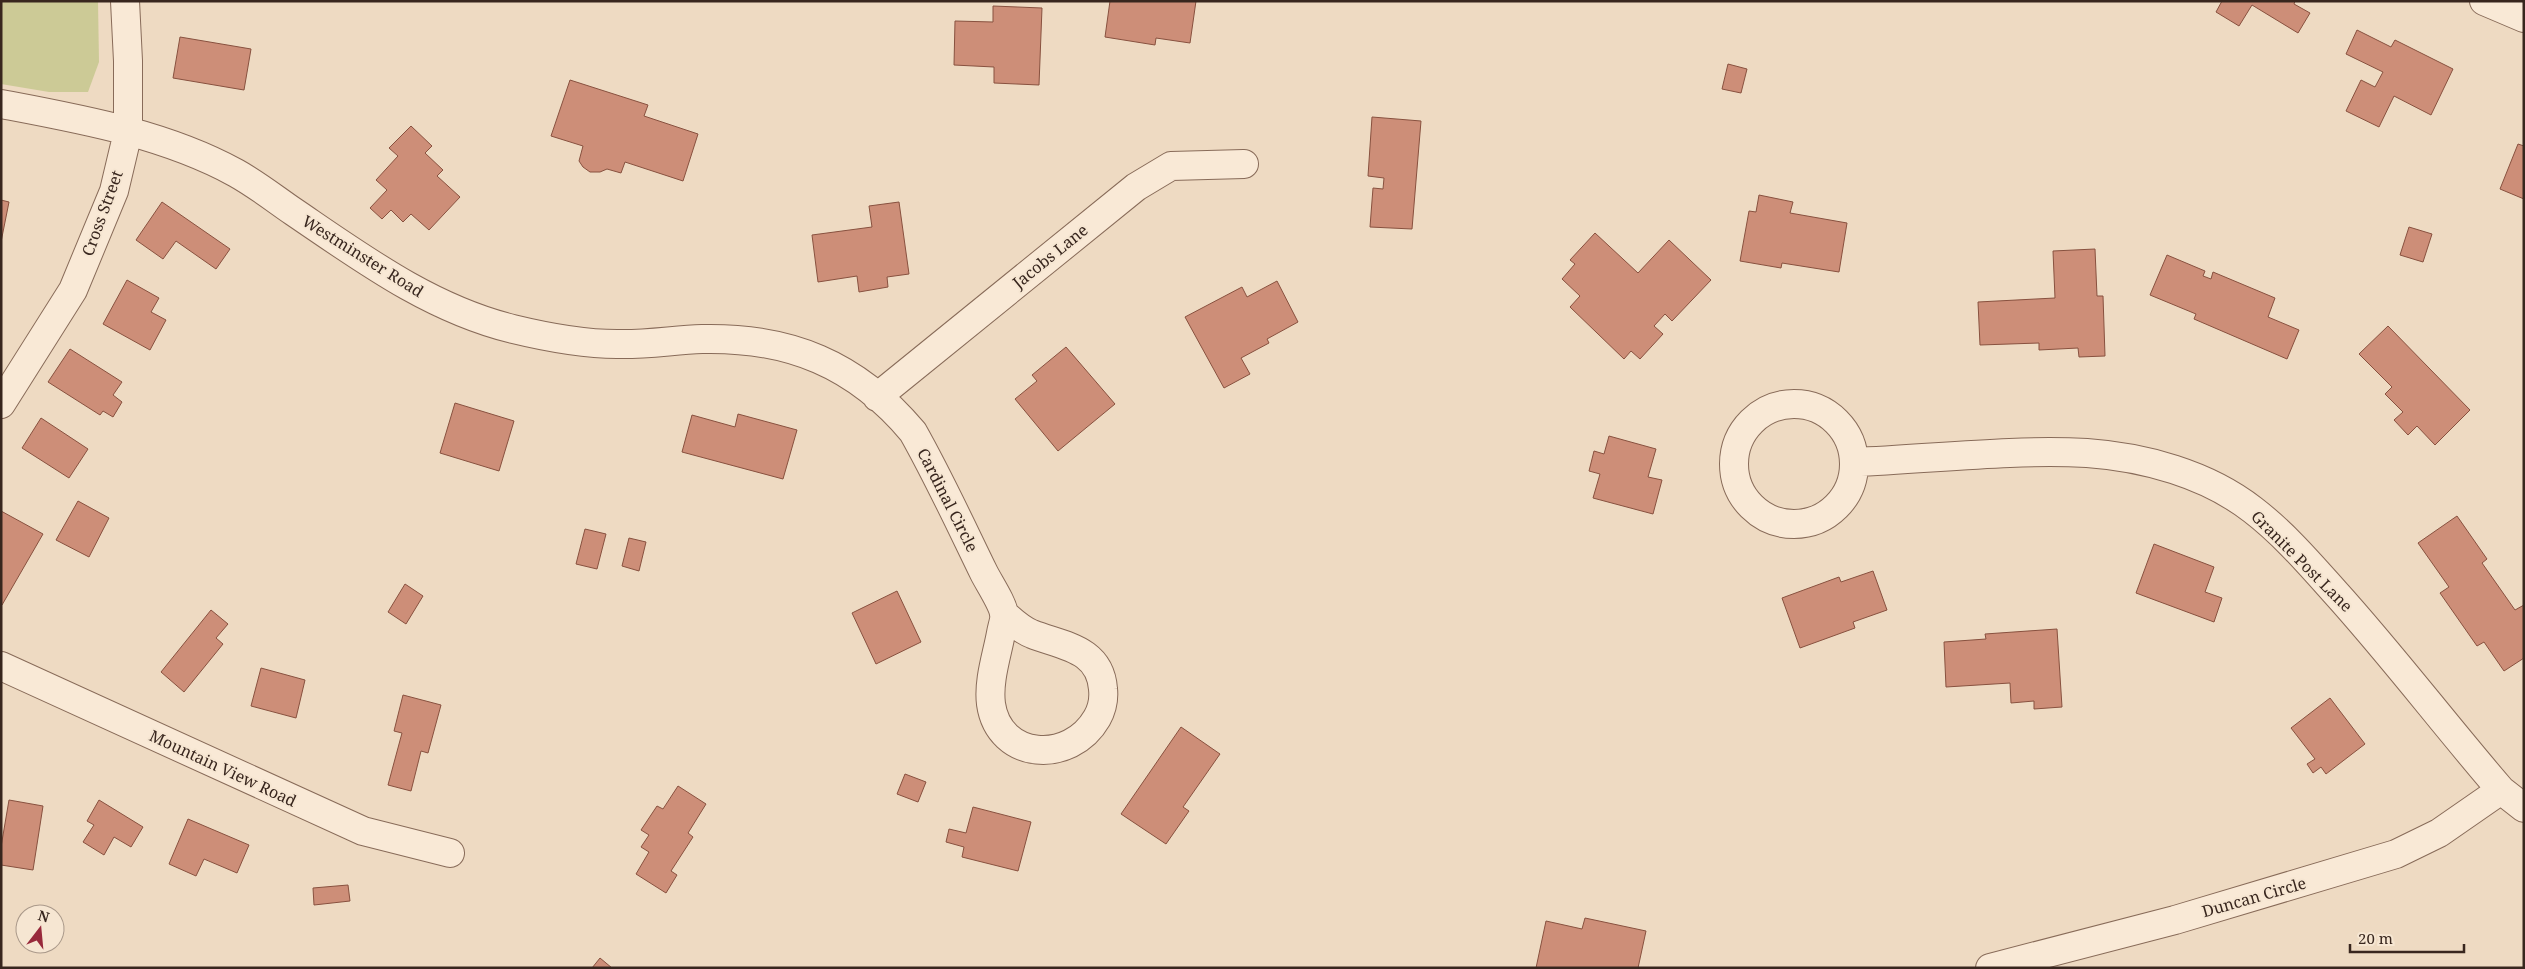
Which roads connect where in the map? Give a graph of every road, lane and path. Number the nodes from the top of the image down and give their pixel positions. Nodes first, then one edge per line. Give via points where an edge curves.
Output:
1 (125, 1) edge
2 (2484, 1) edge
3 (2524, 18) edge
4 (1, 104) edge
5 (128, 132) junction
6 (1244, 164) dead end
7 (877, 397) junction
8 (1, 404) edge
9 (1854, 462) junction
10 (1004, 614) junction
11 (1, 666) edge
12 (2501, 790) junction
13 (2524, 808) edge
14 (450, 853) dead end
15 (1990, 968) edge

1 - 5 street, Cross Street
2 - 3 street
4 - 5 street, Westminster Road
5 - 7 street, Westminster Road via 165,143 236,173 399,282 479,319 553,337 616,344 703,339 779,345 846,371
5 - 8 street, Cross Street via 114,191 73,290
6 - 7 street, Jacobs Lane via 1171,166 1136,186
7 - 10 street, Cardinal Circle via 898,415 916,438
9 - 9 street via 1851,442 1840,425 1824,412 1805,404 1785,404 1765,410 1749,422 1738,440 1733,459 1735,479 1743,496 1756,511 1773,520 1792,524 1812,522 1829,513 1843,499 1852,482
9 - 12 street, Granite Post Lane via 2004,453 2088,453 2149,462 2203,481 2253,509 2305,559 2378,640
10 - 10 street, Cardinal Circle via 990,689 994,718 1004,733 1018,744 1035,750 1069,746 1085,736 1104,699 1097,666 1072,646 1030,633
11 - 14 street, Mountain View Road via 363,832
12 - 13 street, Granite Post Lane
12 - 15 street, Duncan Circle via 2439,834 2396,854 2192,915

